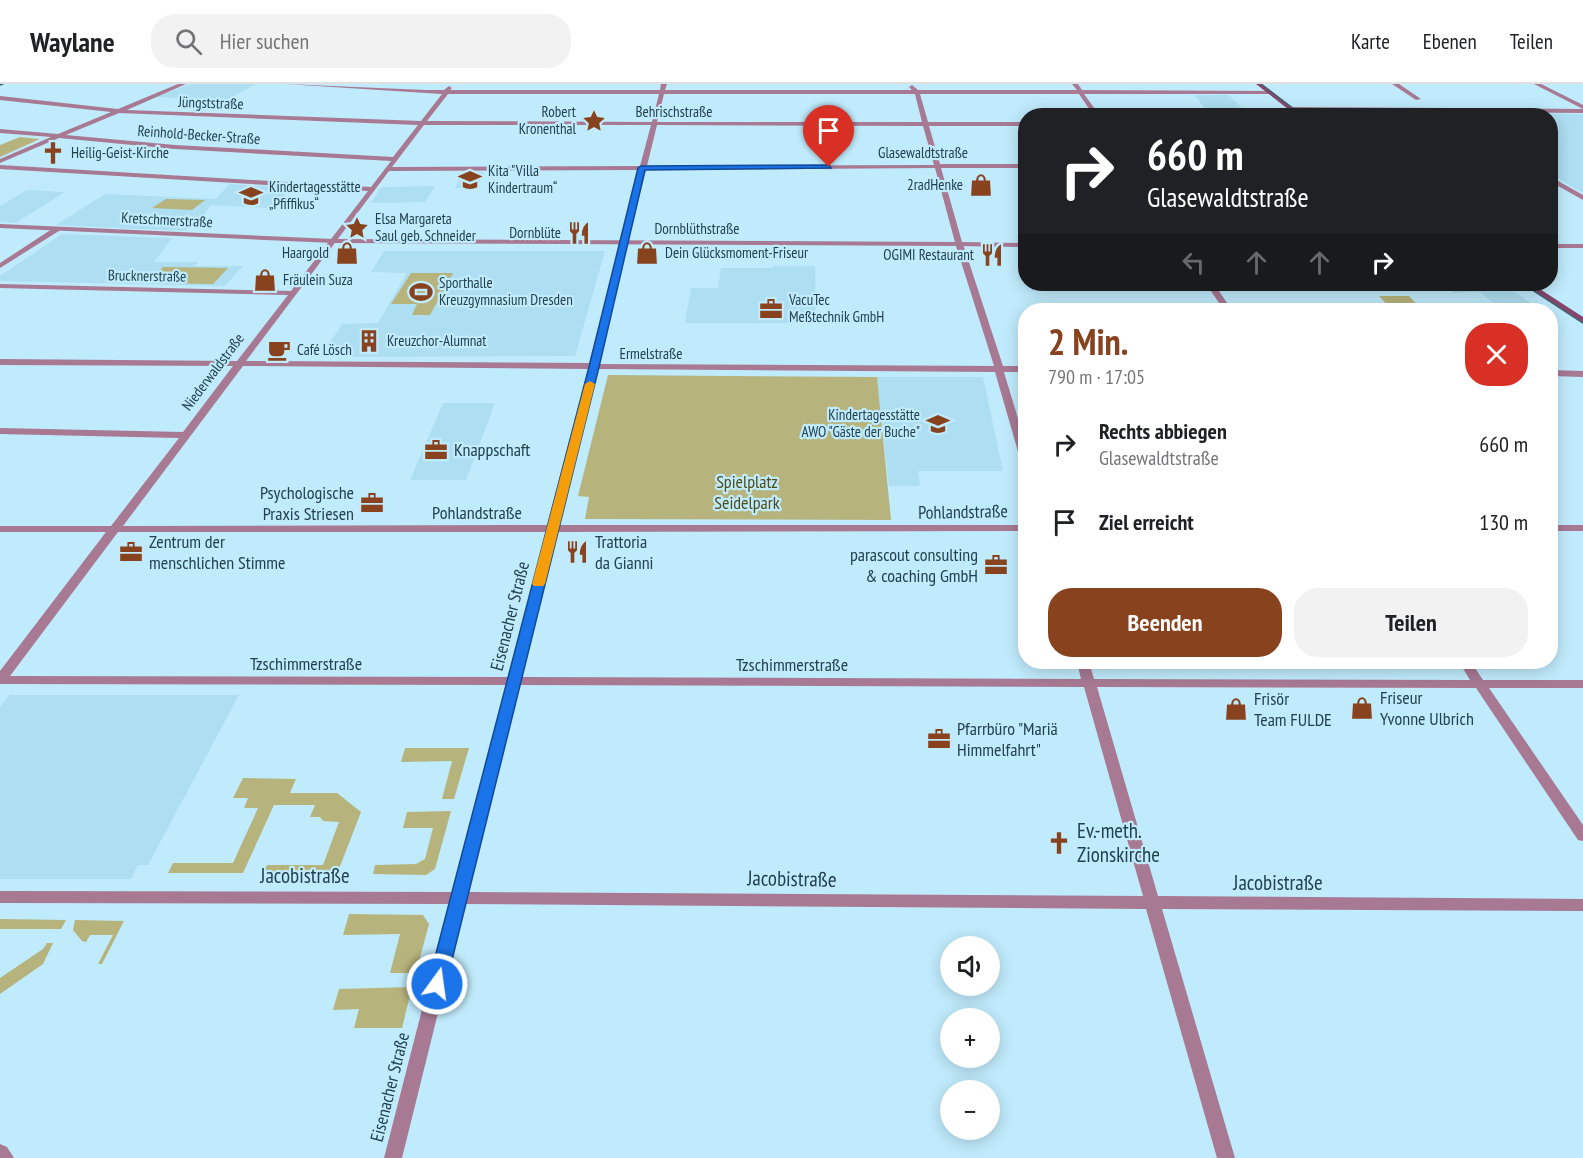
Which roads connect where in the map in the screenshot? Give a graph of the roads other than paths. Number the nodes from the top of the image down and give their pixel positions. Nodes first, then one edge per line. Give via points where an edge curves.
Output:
1 (183, 84) edge
2 (288, 84) edge
3 (452, 84) edge
4 (664, 84) edge
5 (910, 84) edge
6 (1076, 84) edge
7 (1259, 84) edge
8 (1395, 84) edge
9 (1537, 84) edge
10 (176, 85) edge
11 (446, 92) junction
12 (662, 92) junction
13 (916, 92) junction
14 (1270, 92) junction
15 (1082, 93) junction
16 (0, 98) edge
17 (1092, 108) edge
18 (1291, 108) edge
19 (1432, 108) edge
20 (1558, 109) edge
21 (1583, 109) edge
22 (115, 111) junction
23 (423, 123) junction
24 (653, 124) junction
25 (926, 124) junction
26 (1018, 124) edge
27 (0, 131) edge
28 (56, 137) junction
29 (396, 159) junction
30 (0, 161) edge
31 (937, 166) junction
32 (1018, 166) edge
33 (0, 167) edge
34 (641, 168) junction
35 (388, 169) junction
36 (1558, 183) edge
37 (373, 189) junction
38 (1583, 198) edge
39 (0, 226) edge
40 (58, 229) junction
41 (333, 242) junction
42 (622, 243) junction
43 (959, 244) junction
44 (1018, 245) edge
45 (1558, 246) edge
46 (1583, 246) edge
47 (0, 266) edge
48 (0, 286) edge
49 (1538, 291) edge
50 (294, 293) junction
51 (1556, 303) edge
52 (1558, 304) edge
53 (1583, 321) edge
54 (0, 362) edge
55 (240, 363) junction
56 (594, 367) junction
57 (999, 369) junction
58 (1018, 369) edge
59 (1558, 373) edge
60 (1583, 374) edge
61 (0, 430) edge
62 (1018, 434) edge
63 (186, 435) junction
64 (1018, 528) edge
65 (1558, 528) edge
66 (1583, 528) edge
67 (0, 529) edge
68 (115, 529) junction
69 (553, 530) junction
70 (1085, 669) edge
71 (1470, 669) edge
72 (0, 680) edge
73 (514, 683) junction
74 (1089, 683) junction
75 (1583, 684) edge
76 (1481, 685) junction
77 (1583, 836) edge
78 (459, 896) junction
79 (0, 897) edge
80 (1153, 903) junction
81 (1583, 905) edge
82 (0, 1153) edge
83 (5, 1158) edge
84 (392, 1158) edge
85 (1226, 1158) edge

1 - 10 street
2 - 11 street
3 - 11 street, Niederwaldstraße
4 - 12 street, Eisenacher Straße
5 - 13 street
6 - 15 street
7 - 14 main road
8 - 19 street
9 - 21 street
10 - 22 street
11 - 12 street
11 - 23 street, Niederwaldstraße
12 - 13 street
12 - 24 street, Eisenacher Straße
13 - 15 street
13 - 25 street
14 - 15 street
14 - 18 main road
15 - 17 street
16 - 22 street, Jüngststraße
20 - 21 street
22 - 23 street, Jüngststraße
22 - 28 street
23 - 24 street, Behrischstraße
23 - 29 street, Niederwaldstraße
24 - 25 street, Behrischstraße
24 - 34 street, Eisenacher Straße
25 - 26 street, Behrischstraße
25 - 31 street
27 - 28 street, Reinhold-Becker-Straße
28 - 29 street, Reinhold-Becker-Straße
28 - 30 street
29 - 35 street, Niederwaldstraße
31 - 32 street, Glasewaldtstraße
31 - 34 street, Glasewaldtstraße
31 - 43 street
33 - 37 street
34 - 35 street, Glasewaldtstraße
34 - 42 street, Eisenacher Straße
35 - 37 street, Niederwaldstraße
36 - 38 street
37 - 41 street, Niederwaldstraße
39 - 40 street, Kretschmerstraße
40 - 41 street, Kretschmerstraße
40 - 47 street
41 - 42 street, Dornblüthstraße
41 - 50 street, Niederwaldstraße
42 - 43 street, Dornblüthstraße
42 - 56 street, Eisenacher Straße
43 - 44 street, Dornblüthstraße
43 - 57 street
45 - 46 street
48 - 50 street, Brucknerstraße
49 - 51 main road
50 - 55 street, Niederwaldstraße
52 - 53 main road
54 - 55 street, Ermelstraße
55 - 56 street, Ermelstraße
55 - 63 street, Niederwaldstraße
56 - 57 street, Ermelstraße
56 - 69 street, Eisenacher Straße
57 - 58 street, Ermelstraße
57 - 62 street
59 - 60 street
61 - 63 street
63 - 68 street, Niederwaldstraße
64 - 69 street, Pohlandstraße
65 - 66 street
67 - 68 street, Pohlandstraße
68 - 69 street, Pohlandstraße
68 - 72 street, Niederwaldstraße
69 - 73 street, Eisenacher Straße
70 - 74 street
71 - 76 street
72 - 73 street, Tzschimmerstraße
73 - 74 street, Tzschimmerstraße
73 - 78 street, Eisenacher Straße
74 - 76 street, Tzschimmerstraße
74 - 80 street
75 - 76 street, Tzschimmerstraße
76 - 77 street
78 - 79 street, Jacobistraße
78 - 80 street, Jacobistraße
78 - 84 street, Eisenacher Straße
80 - 81 street, Jacobistraße
80 - 85 street
82 - 83 street

